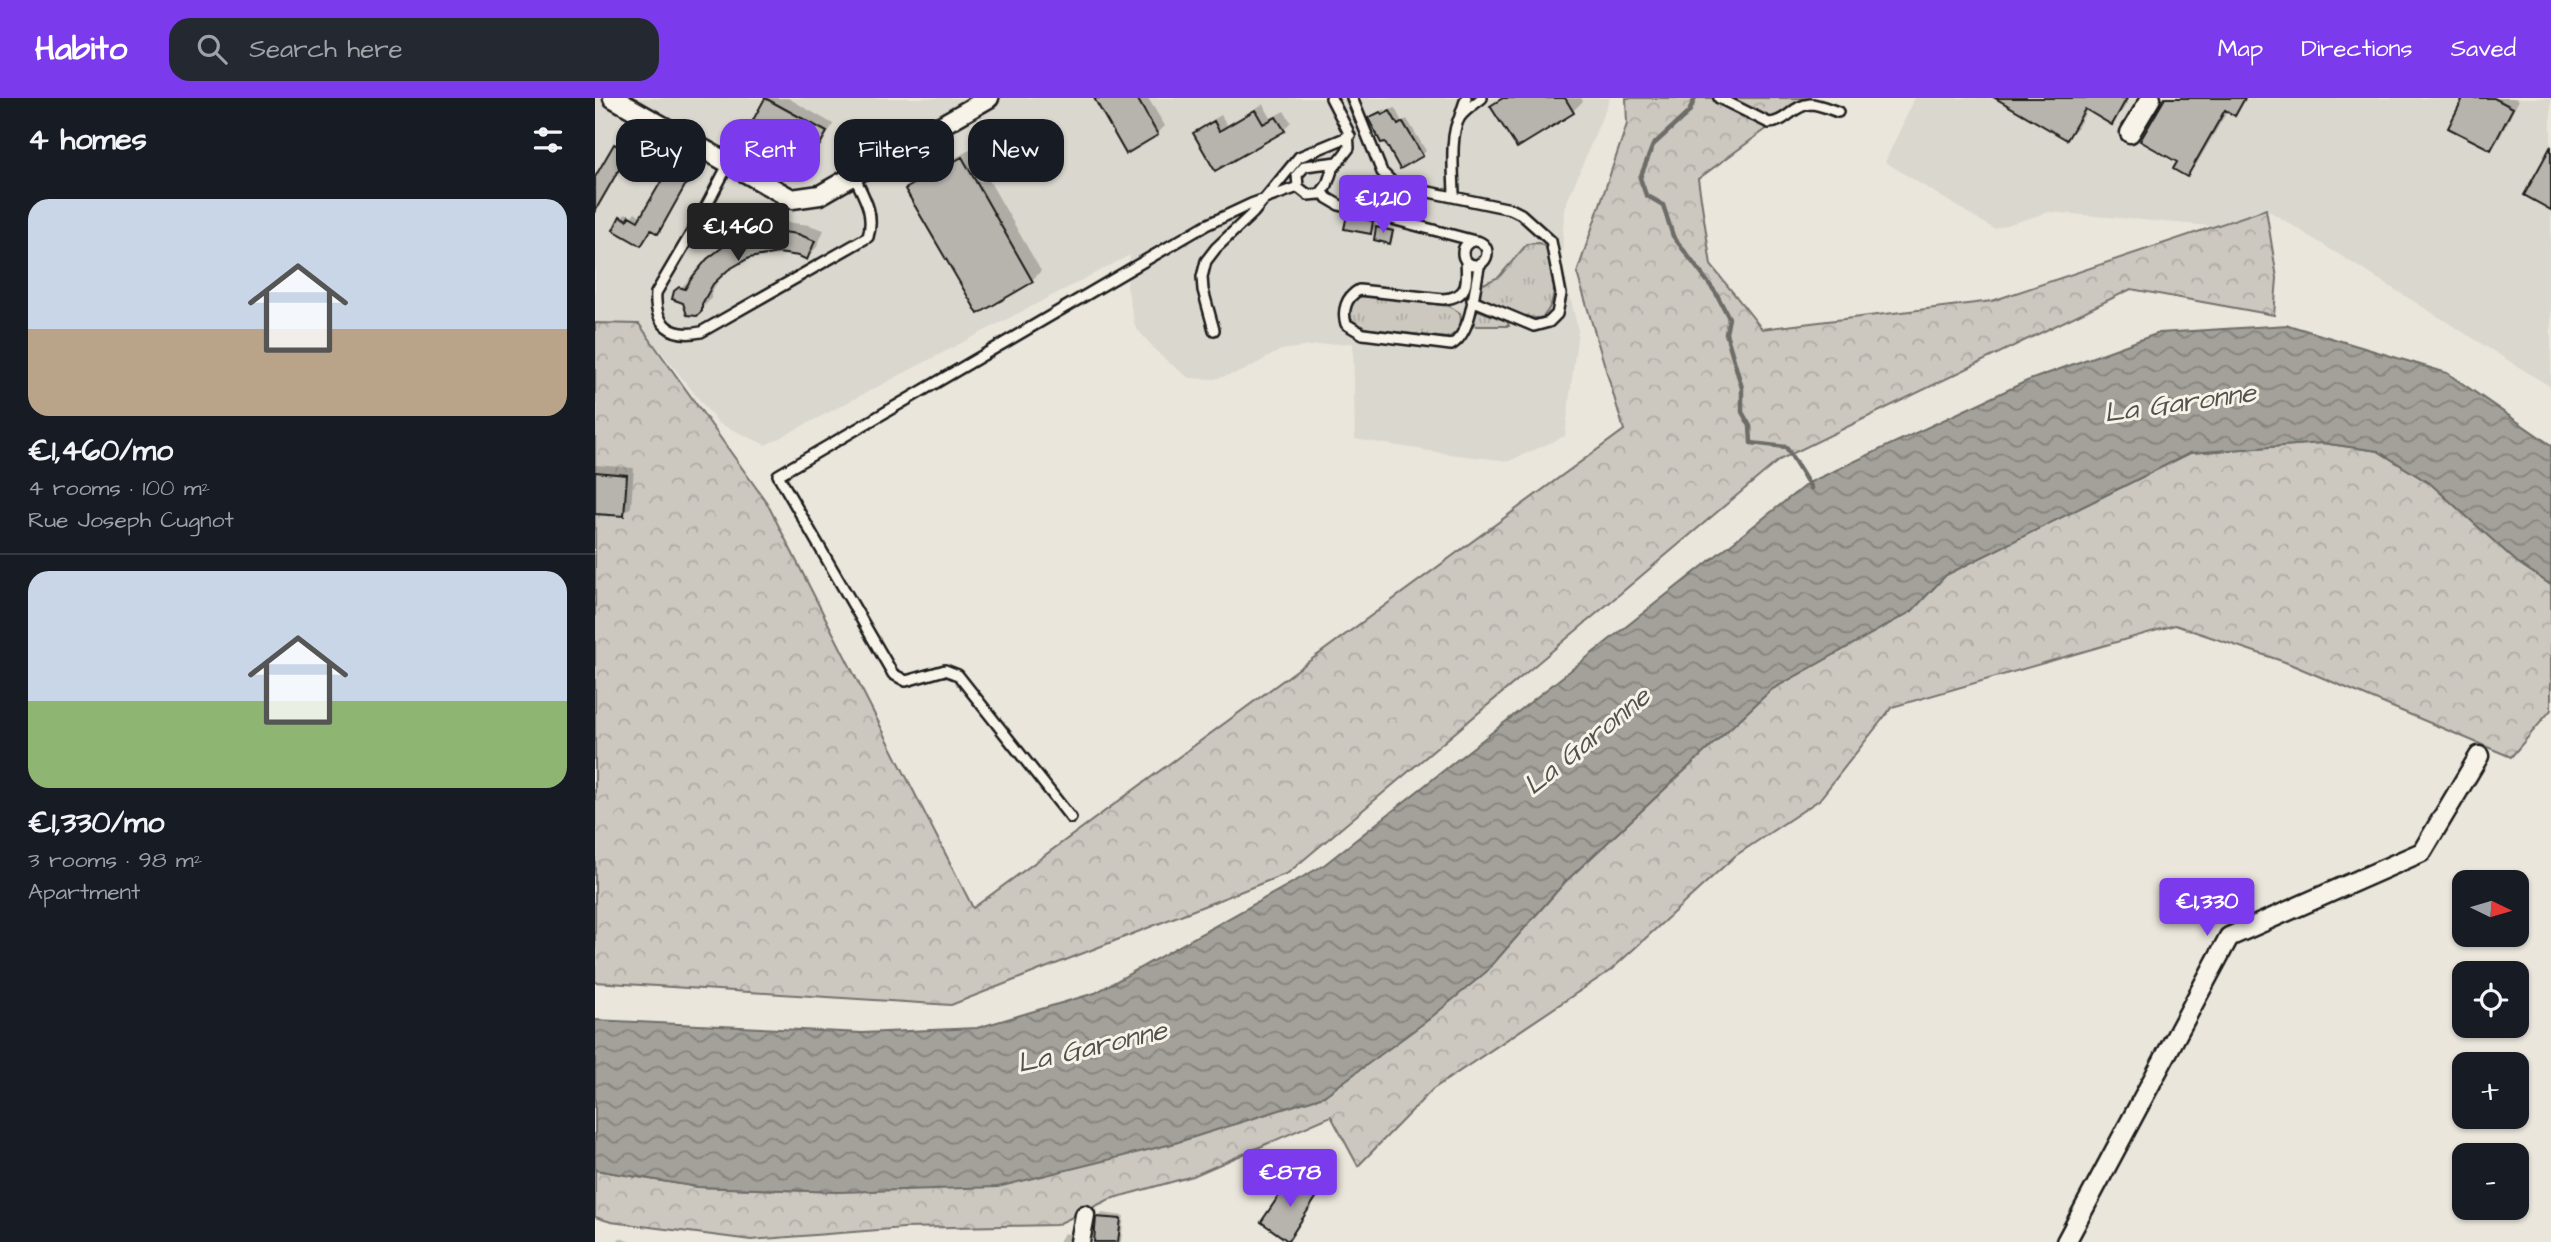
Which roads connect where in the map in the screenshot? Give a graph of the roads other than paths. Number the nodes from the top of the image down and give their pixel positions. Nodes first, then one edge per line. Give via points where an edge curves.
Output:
1 (613, 98) edge
2 (989, 98) edge
3 (1331, 98) edge
4 (1352, 98) edge
5 (1466, 98) edge
6 (1482, 98) edge
7 (1719, 98) edge
8 (2151, 98) edge
9 (1838, 112) dead end
10 (1460, 117) junction
11 (953, 119) edge
12 (2130, 133) dead end
13 (1350, 136) junction
14 (720, 158) edge
15 (1338, 162) junction
16 (720, 180) edge
17 (762, 182) edge
18 (843, 182) edge
19 (857, 182) edge
20 (1299, 187) junction
21 (1323, 192) junction
22 (1454, 197) junction
23 (1264, 199) junction
24 (1441, 231) junction
25 (1475, 241) junction
26 (1465, 255) junction
27 (1480, 263) junction
28 (1472, 300) junction
29 (1214, 330) dead end
30 (2479, 756) dead end
31 (1071, 818) dead end
32 (1085, 1215) dead end
33 (1080, 1242) edge
34 (2066, 1242) edge

1 - 14 street
2 - 11 street
3 - 13 lane
4 - 22 lane via 1386,177 1395,185
5 - 10 lane
6 - 10 lane
7 - 9 lane via 1769,123 1809,104
8 - 12 street
10 - 22 lane via 1454,135
13 - 15 lane via 1349,148
13 - 23 lane via 1299,157
15 - 20 lane via 1305,166 1297,175
15 - 21 lane
16 - 19 lane via 656,293 655,306 664,327 701,332 868,237 869,206
17 - 18 street via 792,199 820,195
20 - 21 lane via 1308,195
20 - 23 lane
21 - 24 lane via 1339,205
22 - 28 lane via 1511,209 1545,234 1551,241 1561,294 1553,320 1538,326
23 - 29 lane via 1206,261 1203,290
23 - 31 lane via 1206,225 778,475 893,674 906,681 945,670 958,675
24 - 25 lane
24 - 26 lane
25 - 26 lane
25 - 27 lane via 1486,250
26 - 27 lane via 1470,263
26 - 28 lane via 1466,284 1456,298 1359,290 1349,297 1344,318 1349,328 1363,334 1451,345 1464,330
27 - 28 lane
30 - 34 street via 2422,852 2229,937
32 - 33 street

